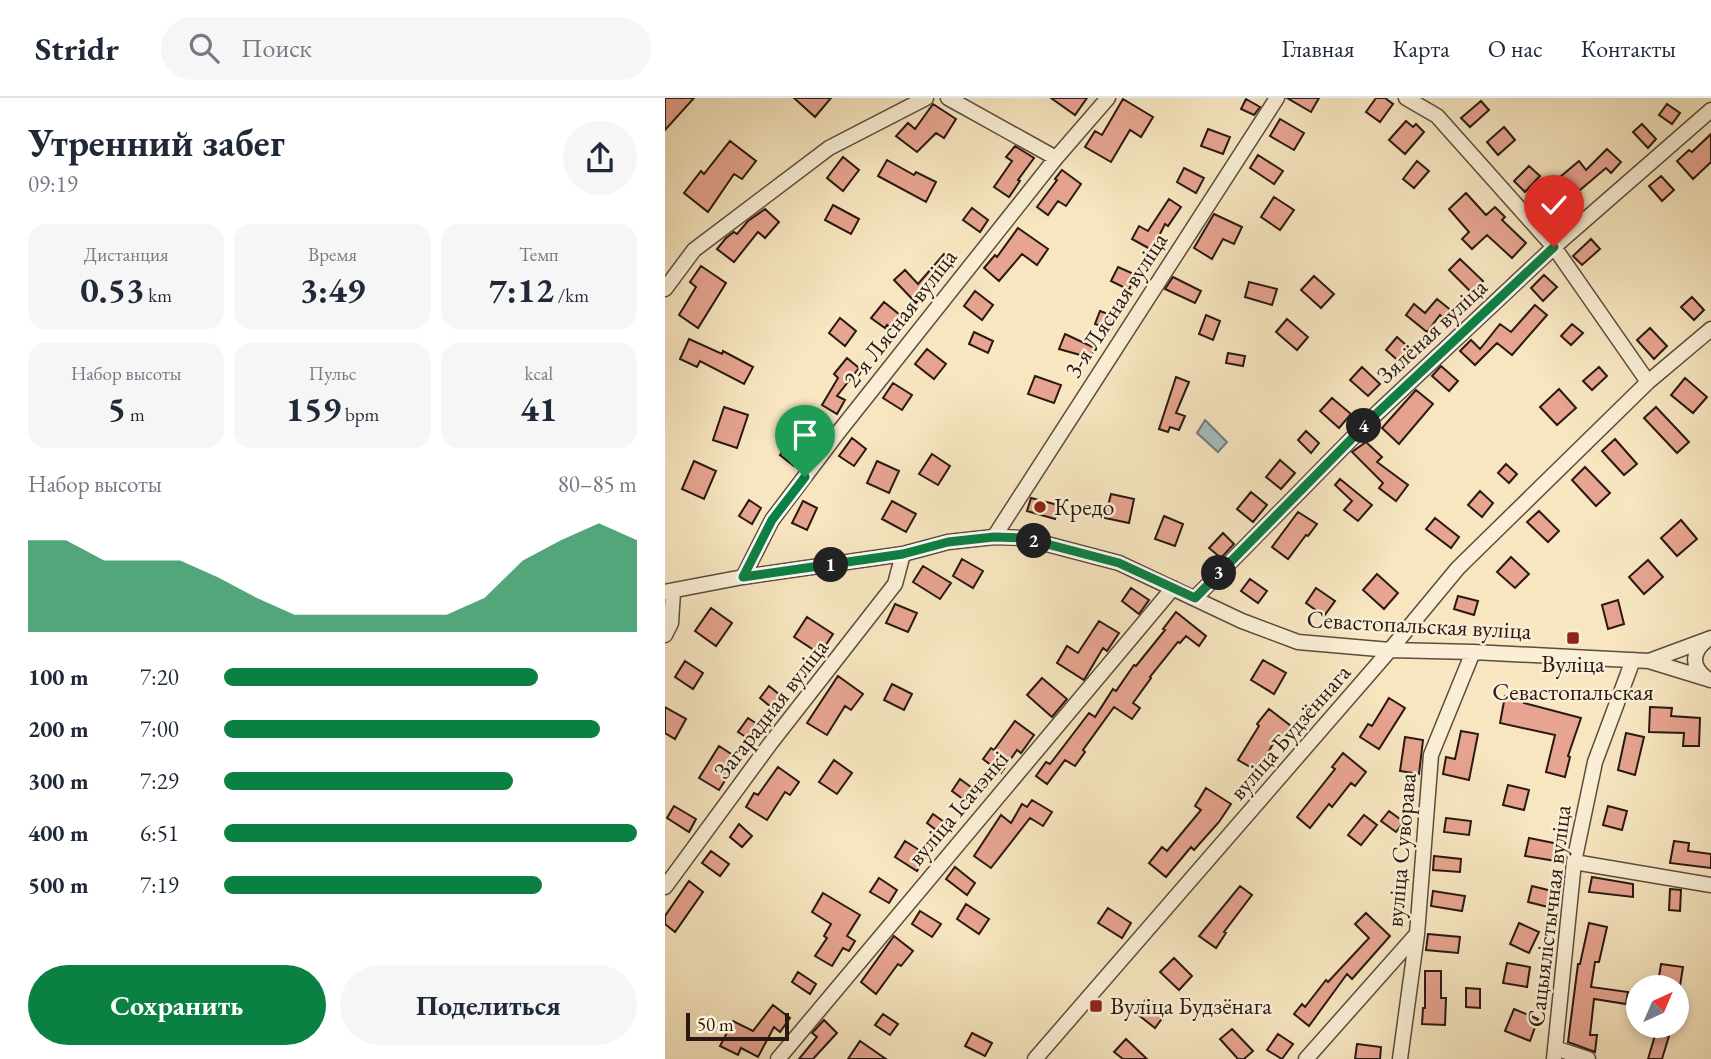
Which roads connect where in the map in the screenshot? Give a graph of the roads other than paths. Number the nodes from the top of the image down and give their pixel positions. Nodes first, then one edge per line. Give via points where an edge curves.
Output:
1 (926, 98) edge
2 (948, 98) edge
3 (1108, 98) edge
4 (1277, 98) edge
5 (1406, 98) edge
6 (1711, 110) edge
7 (1056, 158) junction
8 (1554, 247) junction
9 (665, 289) edge
10 (1711, 328) edge
11 (1647, 382) junction
12 (994, 537) junction
13 (903, 554) junction
14 (743, 577) junction
15 (1173, 588) junction
16 (669, 592) edge
17 (1195, 598) junction
18 (665, 635) edge
19 (1711, 638) edge
20 (1390, 650) junction
21 (1472, 652) junction
22 (1633, 660) junction
23 (1649, 661) junction
24 (1709, 679) edge
25 (1574, 862) junction
26 (1711, 885) edge
27 (665, 887) edge
28 (1417, 934) junction
29 (1554, 1054) edge
30 (778, 1059) edge
31 (1035, 1059) edge
32 (1306, 1059) edge
33 (1400, 1059) edge
34 (1588, 1059) edge

1 - 9 street via 829,148 694,250
2 - 7 street
3 - 7 street, 2-я Лясная вуліца
4 - 12 street, 3-я Лясная вуліца
5 - 8 street via 1437,117
6 - 8 street, Зялёная вуліца
7 - 14 street, 2-я Лясная вуліца via 772,520
8 - 11 street
8 - 17 street, Зялёная вуліца via 1375,415
10 - 11 street, вуліца Будзённага
11 - 20 street, вуліца Будзённага via 1458,568
12 - 13 street, Севастопальская вуліца via 948,542
12 - 15 street, Севастопальская вуліца via 1024,538 1119,563
13 - 14 street, Севастопальская вуліца
13 - 27 street, Загарадная вуліца via 895,583
14 - 16 street, Севастопальская вуліца
15 - 17 street, Севастопальская вуліца
15 - 30 street, вуліца Ісачэнкі
16 - 18 street via 671,623
17 - 20 street, Севастопальская вуліца via 1298,642
19 - 23 street, Севастопальская вуліца
19 - 24 street via 1694,659 1699,672
20 - 21 street, Севастопальская вуліца
20 - 31 street, вуліца Будзённага
21 - 22 street, Севастопальская вуліца
21 - 28 street, вуліца Суворава via 1431,755
22 - 23 street, Севастопальская вуліца
22 - 25 street, Сацыялістычная вуліца via 1595,762
23 - 24 street, Севастопальская вуліца
25 - 26 street
25 - 29 street, Сацыялістычная вуліца
28 - 32 street
28 - 33 street, вуліца Суворава
29 - 34 street

